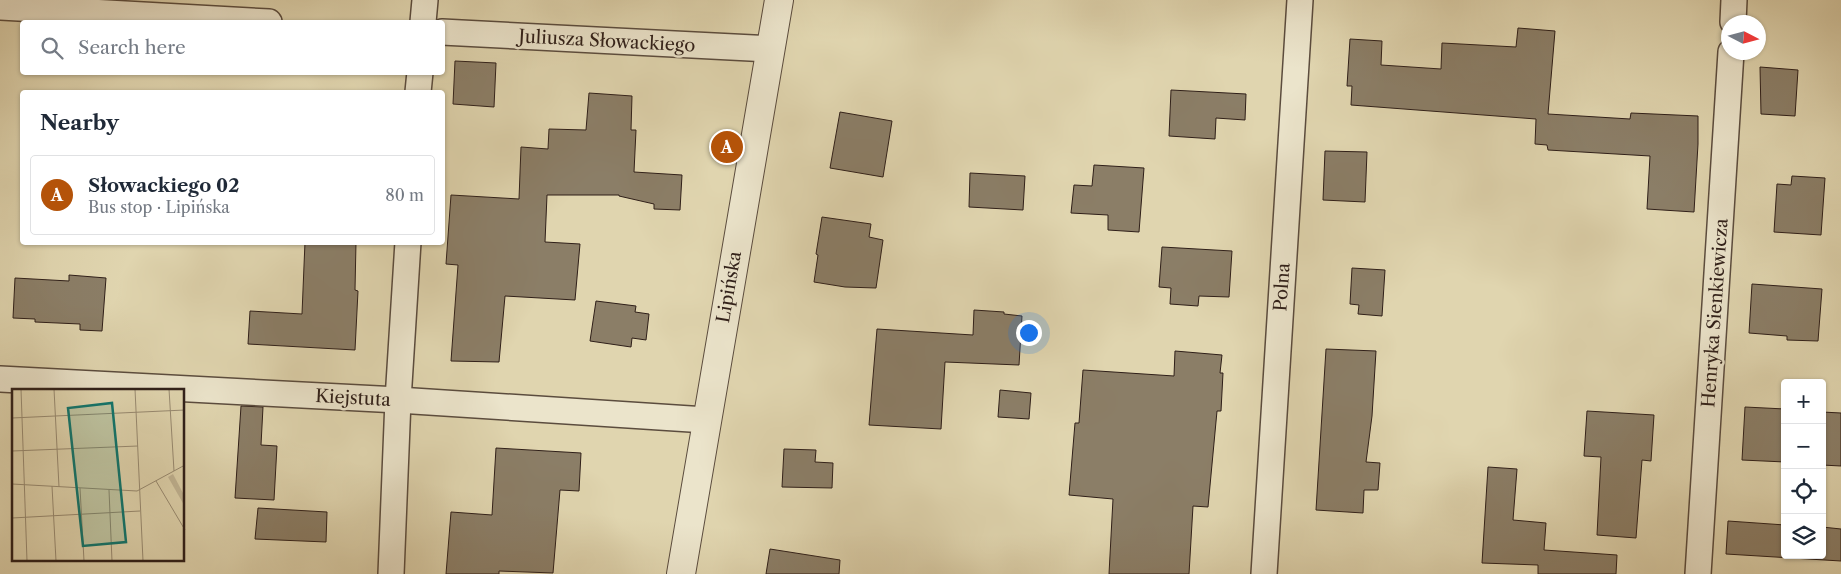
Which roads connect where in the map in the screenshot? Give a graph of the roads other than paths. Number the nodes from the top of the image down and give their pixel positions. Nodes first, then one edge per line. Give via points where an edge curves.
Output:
1 (425, 0) edge
2 (778, 0) edge
3 (1300, 0) edge
4 (1734, 0) edge
5 (0, 7) edge
6 (1733, 15) edge
7 (233, 20) edge
8 (423, 20) edge
9 (445, 32) edge
10 (771, 48) junction
11 (1730, 60) edge
12 (420, 75) edge
13 (418, 90) edge
14 (408, 245) edge
15 (0, 379) edge
16 (398, 400) junction
17 (706, 420) junction
18 (391, 574) edge
19 (680, 574) edge
20 (1264, 574) edge
21 (1698, 574) edge

1 - 8 street
2 - 10 street, Lipińska
3 - 20 street, Polna
4 - 6 street
5 - 7 street
9 - 10 street, Juliusza Słowackiego
10 - 17 street, Lipińska
11 - 21 street, Henryka Sienkiewicza
12 - 13 street
14 - 16 street
15 - 16 street, Kiejstuta
16 - 17 street, Kiejstuta
16 - 18 street
17 - 19 street, Lipińska

